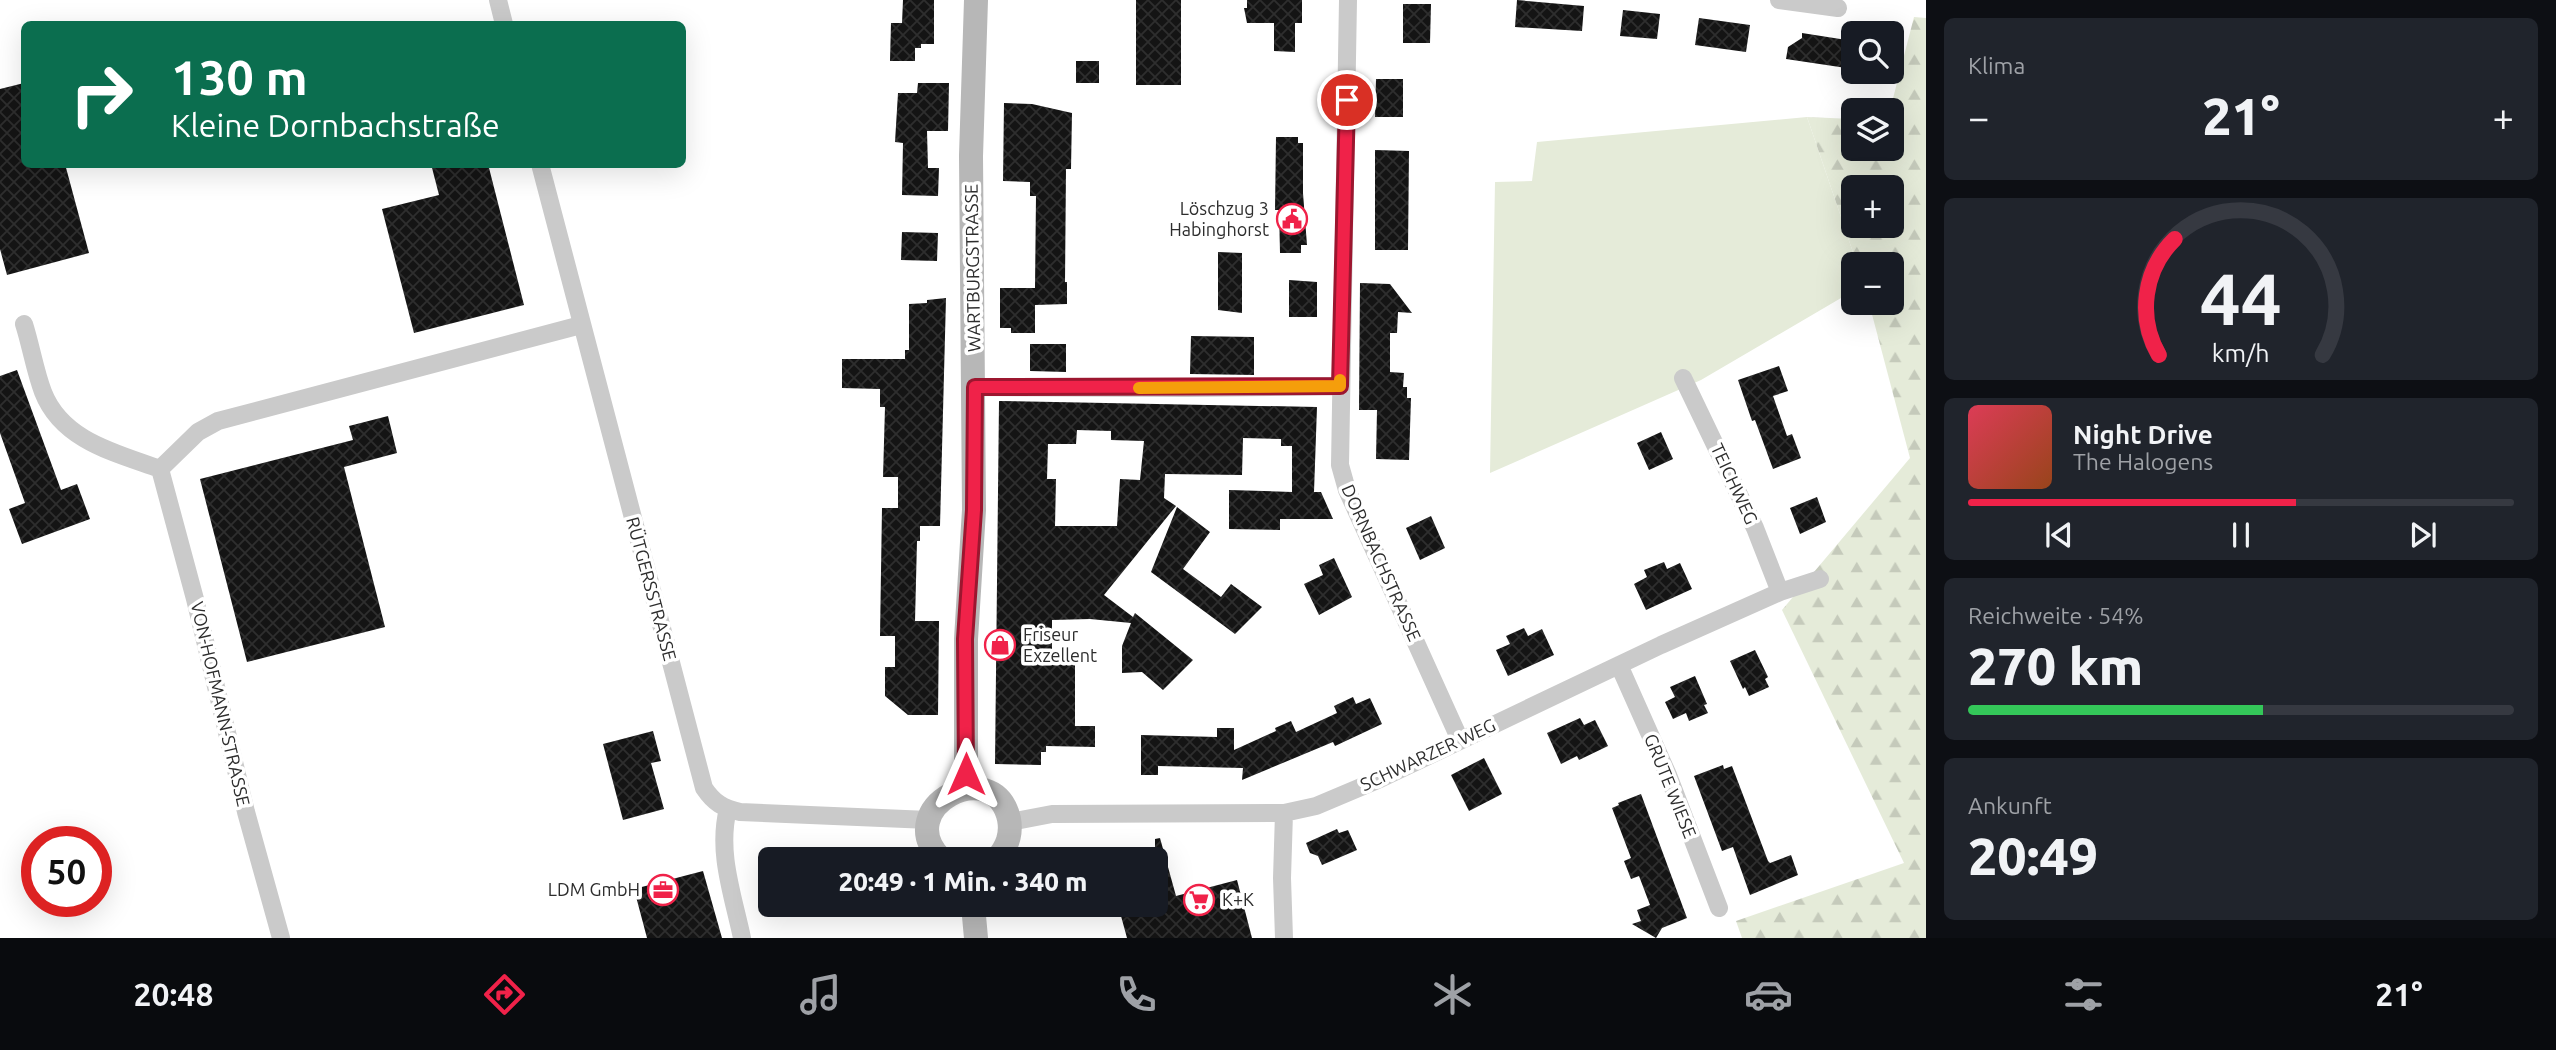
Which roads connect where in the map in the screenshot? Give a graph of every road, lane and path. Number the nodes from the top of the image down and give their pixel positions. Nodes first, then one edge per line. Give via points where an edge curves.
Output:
1 (498, 0) edge
2 (976, 0) edge
3 (1348, 0) edge
4 (1779, 0) edge
5 (1838, 8) dead end
6 (503, 21) edge
7 (541, 168) edge
8 (24, 324) dead end
9 (581, 325) junction
10 (1684, 378) dead end
11 (1340, 386) junction
12 (975, 387) junction
13 (160, 469) junction
14 (1820, 579) dead end
15 (1780, 592) junction
16 (1619, 665) junction
17 (1460, 740) junction
18 (966, 788) junction
19 (727, 809) junction
20 (1284, 813) junction
21 (929, 820) junction
22 (1010, 822) junction
23 (933, 847) edge
24 (1005, 847) edge
25 (1719, 908) dead end
26 (974, 917) edge
27 (281, 938) edge
28 (742, 938) edge
29 (976, 938) edge
30 (1284, 938) edge

1 - 6 street
2 - 12 main road, WARTBURGSTRASSE via 971,156
3 - 11 street, DORNBACHSTRASSE
4 - 5 street
7 - 9 street, RÜTGERSSTRASSE
8 - 13 street via 43,392 55,415 93,444
9 - 13 street via 218,421 198,432
9 - 19 street, RÜTGERSSTRASSE via 704,788 713,801
10 - 15 street, TEICHWEG
11 - 12 street
11 - 17 street, DORNBACHSTRASSE via 1340,465 1347,490
12 - 18 main road, WARTBURGSTRASSE via 974,523 965,639
13 - 27 street, VON-HOFMANN-STRASSE
14 - 15 street, SCHWARZER WEG
15 - 16 street, SCHWARZER WEG
16 - 17 street, SCHWARZER WEG
16 - 25 street, GRUTE WIESE
17 - 20 street, SCHWARZER WEG via 1316,806
18 - 21 main road via 942,798
18 - 22 main road via 998,799
19 - 21 street
19 - 28 street via 722,847
20 - 22 street, SCHWARZER WEG via 1052,814
20 - 30 street
21 - 23 main road
22 - 24 main road
26 - 29 main road

